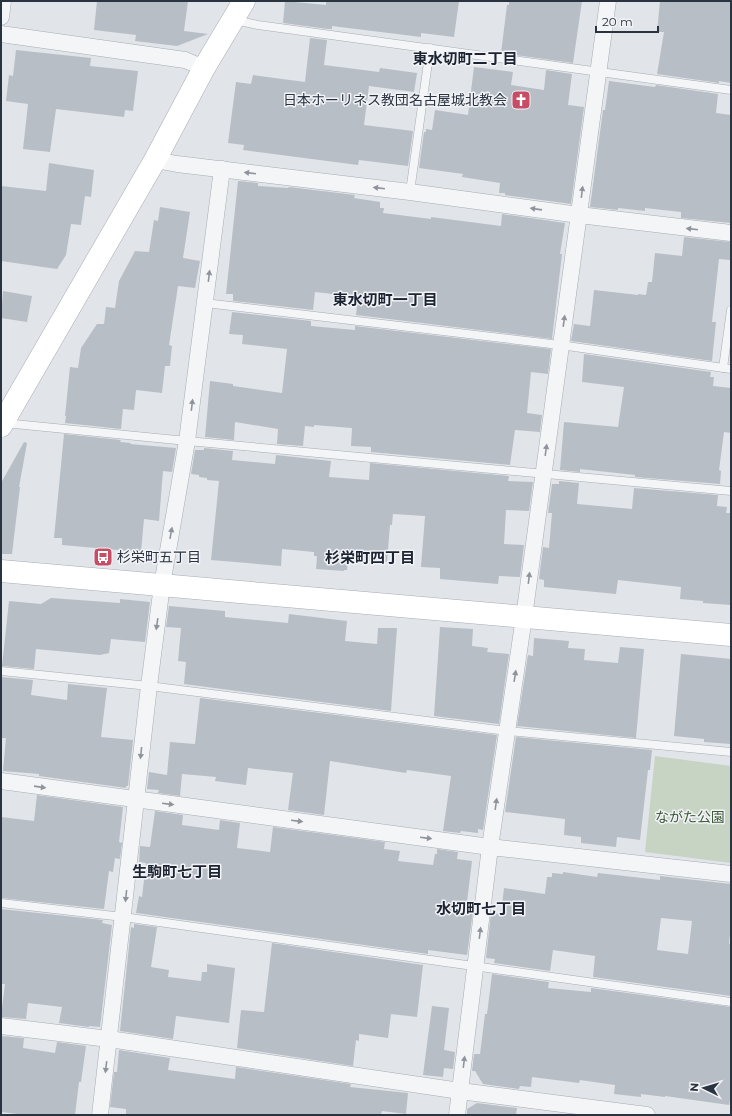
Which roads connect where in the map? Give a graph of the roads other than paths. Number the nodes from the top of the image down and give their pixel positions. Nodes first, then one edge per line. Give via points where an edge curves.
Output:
1 (3, 1) edge
2 (244, 1) edge
3 (608, 1) edge
4 (1, 17) edge
5 (234, 20) junction
6 (1, 34) edge
7 (430, 48) junction
8 (204, 68) junction
9 (598, 71) junction
10 (731, 90) edge
11 (155, 160) junction
12 (222, 170) junction
13 (410, 192) junction
14 (579, 215) junction
15 (731, 233) edge
16 (205, 303) junction
17 (731, 310) edge
18 (560, 345) junction
19 (727, 369) edge
20 (2, 425) edge
21 (188, 441) junction
22 (543, 475) junction
23 (731, 491) edge
24 (1, 571) edge
25 (162, 585) junction
26 (524, 617) junction
27 (731, 635) edge
28 (1, 671) edge
29 (149, 686) junction
30 (507, 731) junction
31 (731, 752) edge
32 (1, 781) edge
33 (136, 800) junction
34 (490, 846) junction
35 (731, 874) edge
36 (1, 903) edge
37 (124, 917) junction
38 (476, 966) junction
39 (731, 1002) edge
40 (1, 1026) edge
41 (109, 1039) junction
42 (460, 1091) junction
43 (100, 1115) edge
44 (457, 1115) edge
45 (647, 1115) edge

1 - 4 street
2 - 5 street
3 - 9 street
5 - 7 lane
5 - 8 street
6 - 8 street via 186,60
7 - 9 lane
7 - 13 lane
8 - 11 street
9 - 10 lane
14 -> 9 street
11 - 12 street
11 - 20 street
13 -> 12 street
16 -> 12 street
14 -> 13 street
15 -> 14 street
18 -> 14 street
16 - 18 lane
21 -> 16 street
17 - 19 lane
18 - 19 lane
22 -> 18 street
20 - 21 lane
21 - 22 lane
25 -> 21 street
22 - 23 lane
26 -> 22 street
24 - 25 street
25 - 26 street
25 -> 29 street
26 - 27 street
30 -> 26 street
28 - 29 lane
29 - 30 lane
29 -> 33 street
30 - 31 lane
34 -> 30 street
32 -> 33 street
33 -> 34 street
33 -> 37 street
34 - 35 street
38 -> 34 street
36 - 37 lane
37 - 38 lane
37 - 41 street
38 - 39 lane
42 -> 38 street
40 - 41 street
41 - 42 street
41 -> 43 street
42 - 44 street
42 - 45 street

